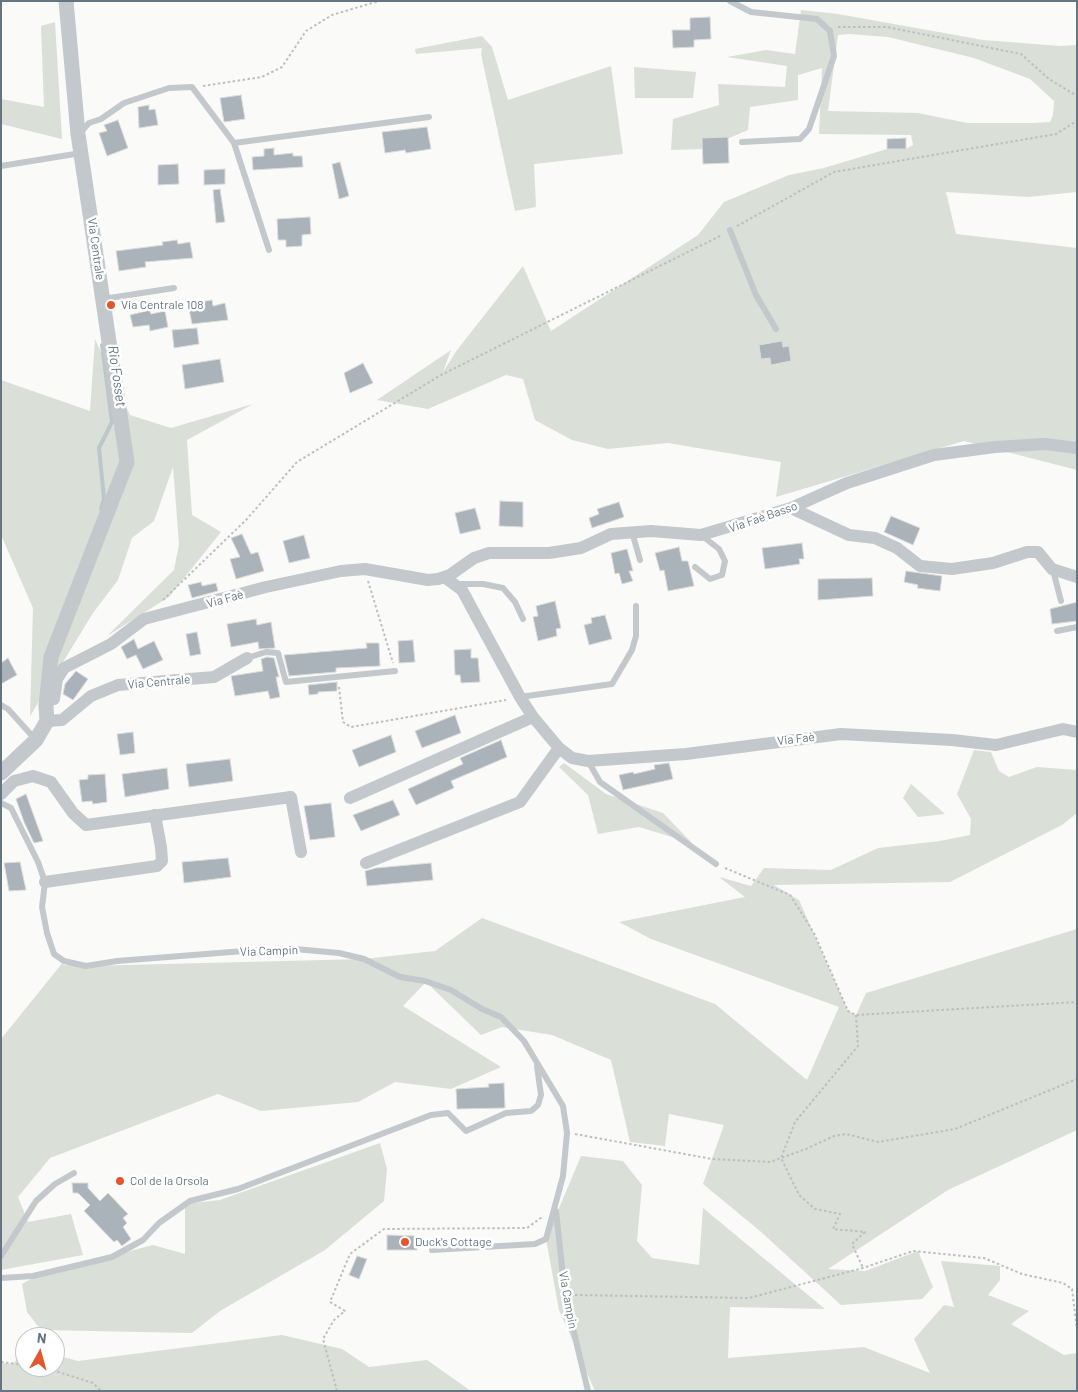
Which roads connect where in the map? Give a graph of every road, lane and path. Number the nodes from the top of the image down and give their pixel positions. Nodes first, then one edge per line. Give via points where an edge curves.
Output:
1 (66, 1) edge
2 (379, 1) edge
3 (730, 1) edge
4 (826, 28) junction
5 (192, 87) junction
6 (1077, 96) edge
7 (429, 117) dead end
8 (1077, 121) edge
9 (78, 134) junction
10 (742, 142) dead end
11 (234, 143) junction
12 (82, 153) junction
13 (1, 166) edge
14 (730, 230) junction
15 (269, 250) dead end
16 (174, 288) dead end
17 (103, 299) junction
18 (776, 329) dead end
19 (1077, 448) edge
20 (791, 508) junction
21 (632, 532) junction
22 (701, 536) junction
23 (640, 560) dead end
24 (695, 567) dead end
25 (366, 569) junction
26 (1052, 569) junction
27 (1077, 577) edge
28 (448, 578) junction
29 (1062, 601) dead end
30 (636, 606) dead end
31 (144, 619) junction
32 (524, 620) dead end
33 (1077, 626) edge
34 (1057, 631) dead end
35 (247, 658) joint
36 (395, 671) joint
37 (338, 677) junction
38 (520, 697) junction
39 (1, 705) edge
40 (46, 706) junction
41 (533, 717) junction
42 (47, 722) junction
43 (1077, 732) edge
44 (36, 740) junction
45 (559, 748) junction
46 (588, 761) junction
47 (1, 773) edge
48 (1, 794) edge
49 (350, 798) dead end
50 (1, 803) edge
51 (155, 815) junction
52 (301, 852) dead end
53 (366, 863) dead end
54 (716, 864) joint
55 (45, 882) junction
56 (1077, 1002) edge
57 (856, 1015) junction
58 (537, 1064) junction
59 (1077, 1079) edge
60 (568, 1133) junction
61 (781, 1158) junction
62 (74, 1173) dead end
63 (556, 1207) junction
64 (432, 1250) dead end
65 (1, 1256) edge
66 (863, 1268) junction
67 (1, 1278) edge
68 (565, 1295) junction
69 (1077, 1330) edge
70 (1, 1362) edge
71 (15, 1364) edge
72 (65, 1374) edge
73 (101, 1391) edge
74 (337, 1391) edge
75 (588, 1391) edge

1 - 9 street, Via Centrale
2 - 5 path via 332,15 306,31 282,67 262,77
3 - 4 lane via 751,12 817,20
4 - 6 path via 887,27 1021,54 1049,79
4 - 10 lane via 830,31 834,56 809,129 800,139
5 - 9 lane via 169,88 124,103 89,123
5 - 11 lane
7 - 11 lane
8 - 14 path via 1056,134 834,172
9 - 12 street, Via Centrale
11 - 15 lane
12 - 13 lane
12 - 17 street, Via Centrale
14 - 18 lane via 756,295
14 - 31 path via 441,375 297,462 246,520
16 - 17 lane
17 - 40 street, Via Centrale via 127,462 51,657
19 - 20 street, Via Faè Basso via 1045,444 934,455 847,483
20 - 22 street, Via Faè Basso
20 - 26 street via 849,535 875,538 897,548 920,566 952,569 1038,552
21 - 22 street, Via Faè Basso
21 - 23 lane
21 - 28 street, Via Faè Basso via 611,534 581,548 549,553 488,553 474,558
22 - 24 lane via 718,549 725,561 722,575 710,579
25 - 28 street, Via Faè via 428,580
25 - 31 street, Via Faè via 266,587
25 - 36 path
26 - 27 street
26 - 29 lane
28 - 32 lane via 503,588
28 - 38 street, Via Faè via 462,590
30 - 38 lane via 636,636 632,650 612,684
31 - 40 street, Via Faè via 111,644 64,668 54,687 53,704
33 - 34 lane
35 - 37 lane via 266,652 278,653 286,682
35 - 42 street, Via Centrale via 214,677 118,685 91,696 62,720
36 - 37 lane
37 - 38 path via 343,722 351,727
38 - 41 street, Via Faè
39 - 44 lane via 8,708
40 - 42 street, Via Centrale
41 - 45 street, Via Faè
41 - 49 street
42 - 44 street
43 - 46 street, Via Faè via 1063,729 996,745 841,734 686,754
44 - 47 street
45 - 46 street, Via Faè via 572,758
45 - 53 street via 520,802
46 - 54 lane via 600,782
48 - 51 street via 14,781 33,776 51,782 73,813 86,824
50 - 55 lane via 11,808
51 - 52 street via 291,796
51 - 55 street via 162,861 157,866
54 - 57 path via 790,895 814,933 848,1011
55 - 58 lane, Via Campin via 42,907 47,933 54,954 64,961 86,966 244,951 295,949 339,953 364,959 400,977 451,990 501,1017 524,1041
56 - 57 path
57 - 61 path via 858,1046 795,1122
58 - 60 lane, Via Campin via 563,1106
58 - 67 lane via 541,1095 538,1105 531,1111 506,1113 466,1131 448,1113 431,1115 238,1189 190,1201 159,1222 143,1240 112,1257 33,1276
59 - 61 path via 955,1129 878,1142 846,1134 834,1136
60 - 61 path via 712,1159 770,1162
60 - 63 lane, Via Campin
61 - 66 path via 799,1195 815,1209 840,1214 833,1229 865,1232 852,1244
62 - 65 lane via 36,1201
63 - 64 lane, Via Campin via 546,1239 535,1244
63 - 68 lane, Via Campin
63 - 74 path via 527,1228 384,1230 350,1254 330,1302 345,1311 334,1320 323,1339
66 - 68 path via 749,1298
66 - 69 path via 913,1251 984,1258 1022,1274 1063,1283 1072,1289
68 - 75 lane, Via Campin
70 - 71 path
72 - 73 path via 93,1383

